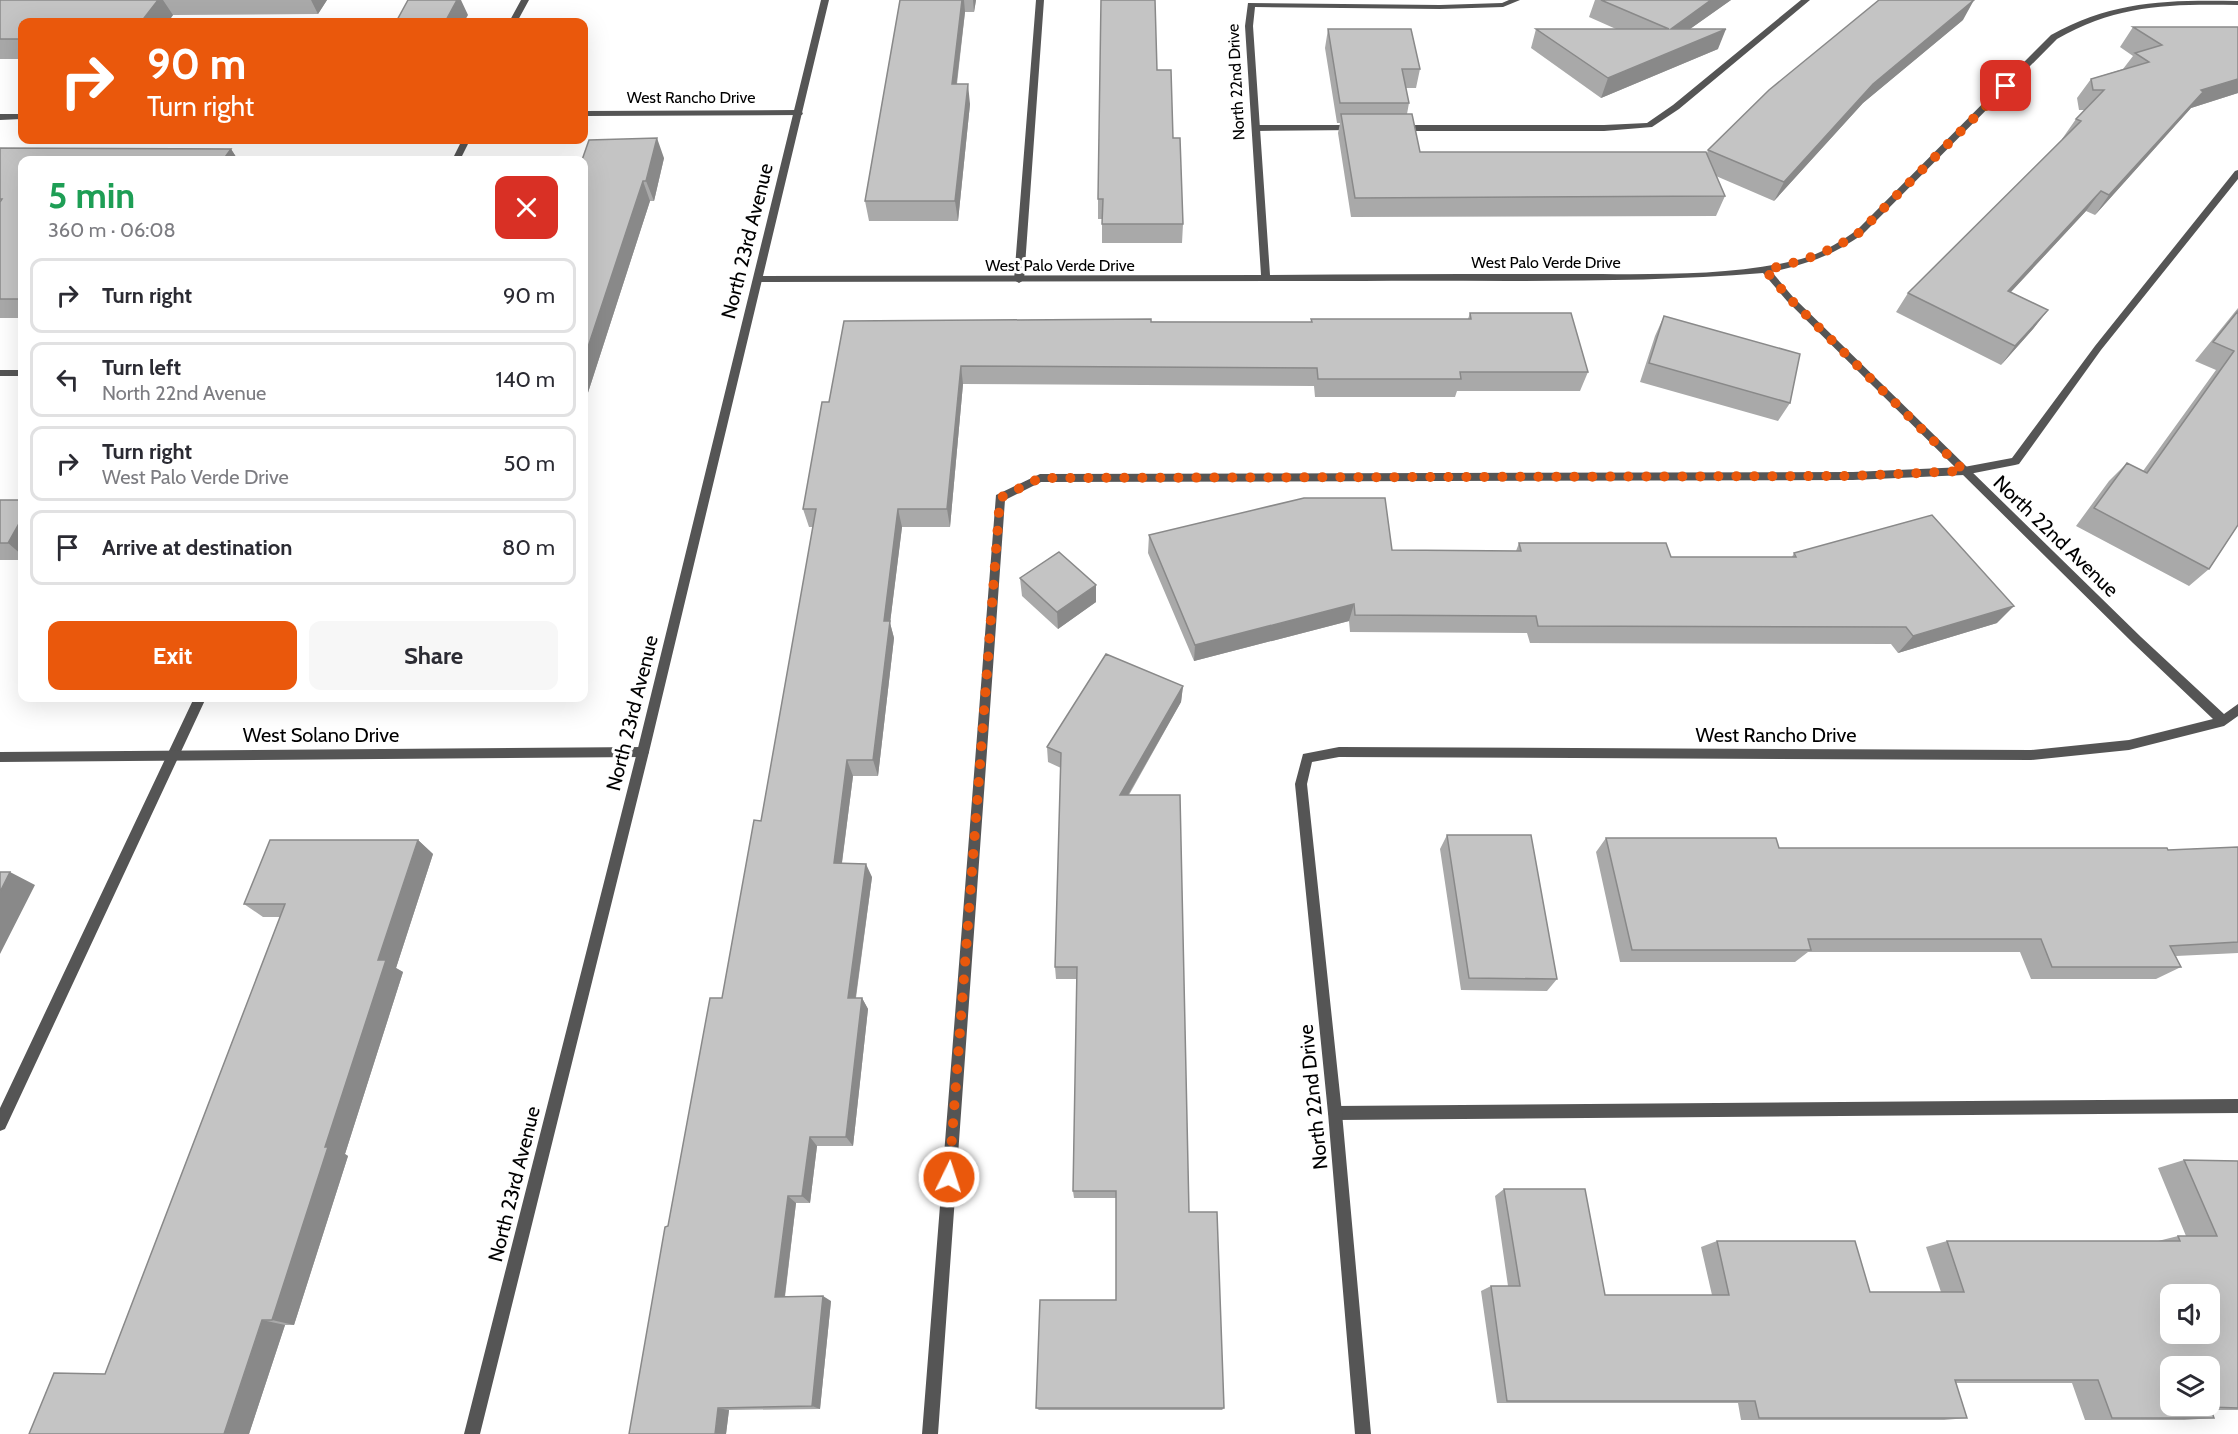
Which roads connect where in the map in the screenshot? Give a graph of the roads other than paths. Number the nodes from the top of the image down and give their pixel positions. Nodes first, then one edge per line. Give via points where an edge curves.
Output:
1 (525, 0) edge
2 (825, 0) edge
3 (1040, 0) edge
4 (1516, 0) edge
5 (1806, 0) edge
6 (2238, 3) edge
7 (515, 18) edge
8 (799, 113) junction
9 (588, 114) edge
10 (0, 117) edge
11 (18, 117) edge
12 (1256, 128) junction
13 (1369, 128) edge
14 (1392, 128) edge
15 (2238, 173) edge
16 (1765, 270) junction
17 (758, 279) junction
18 (1266, 279) junction
19 (1019, 280) junction
20 (0, 373) edge
21 (18, 373) edge
22 (1964, 471) junction
23 (198, 702) edge
24 (2238, 709) edge
25 (2224, 721) junction
26 (643, 752) junction
27 (172, 755) junction
28 (0, 757) edge
29 (1307, 758) joint
30 (2238, 1106) edge
31 (1335, 1113) junction
32 (0, 1124) edge
33 (472, 1434) edge
34 (930, 1434) edge
35 (1364, 1434) edge

1 - 7 street
2 - 8 street, North 23rd Avenue
3 - 19 street
4 - 12 street, North 22nd Drive via 1503,5 1440,7 1251,5
5 - 14 street via 1649,125
6 - 16 street, West Palo Verde Drive via 2145,4 2071,26 2054,37 1860,232 1806,261
8 - 9 street, West Rancho Drive
8 - 17 street, North 23rd Avenue
10 - 11 street
12 - 13 street
12 - 18 street, North 22nd Drive
15 - 22 street via 2098,348 2015,461
16 - 18 street, West Palo Verde Drive via 1607,277
16 - 22 street, North 22nd Avenue
17 - 19 street, West Palo Verde Drive
17 - 26 street, North 23rd Avenue
18 - 19 street, West Palo Verde Drive
20 - 21 street
22 - 25 street, North 22nd Avenue
22 - 34 street via 1853,476 1040,478 1000,498
23 - 27 street
24 - 25 street, West Rancho Drive
25 - 29 street, West Rancho Drive via 2129,746 2031,755 1339,752
26 - 27 street, West Solano Drive
26 - 33 street, North 23rd Avenue
27 - 28 street, West Solano Drive
27 - 32 street
29 - 31 street, North 22nd Drive via 1302,784
30 - 31 street
31 - 35 street, North 22nd Drive

